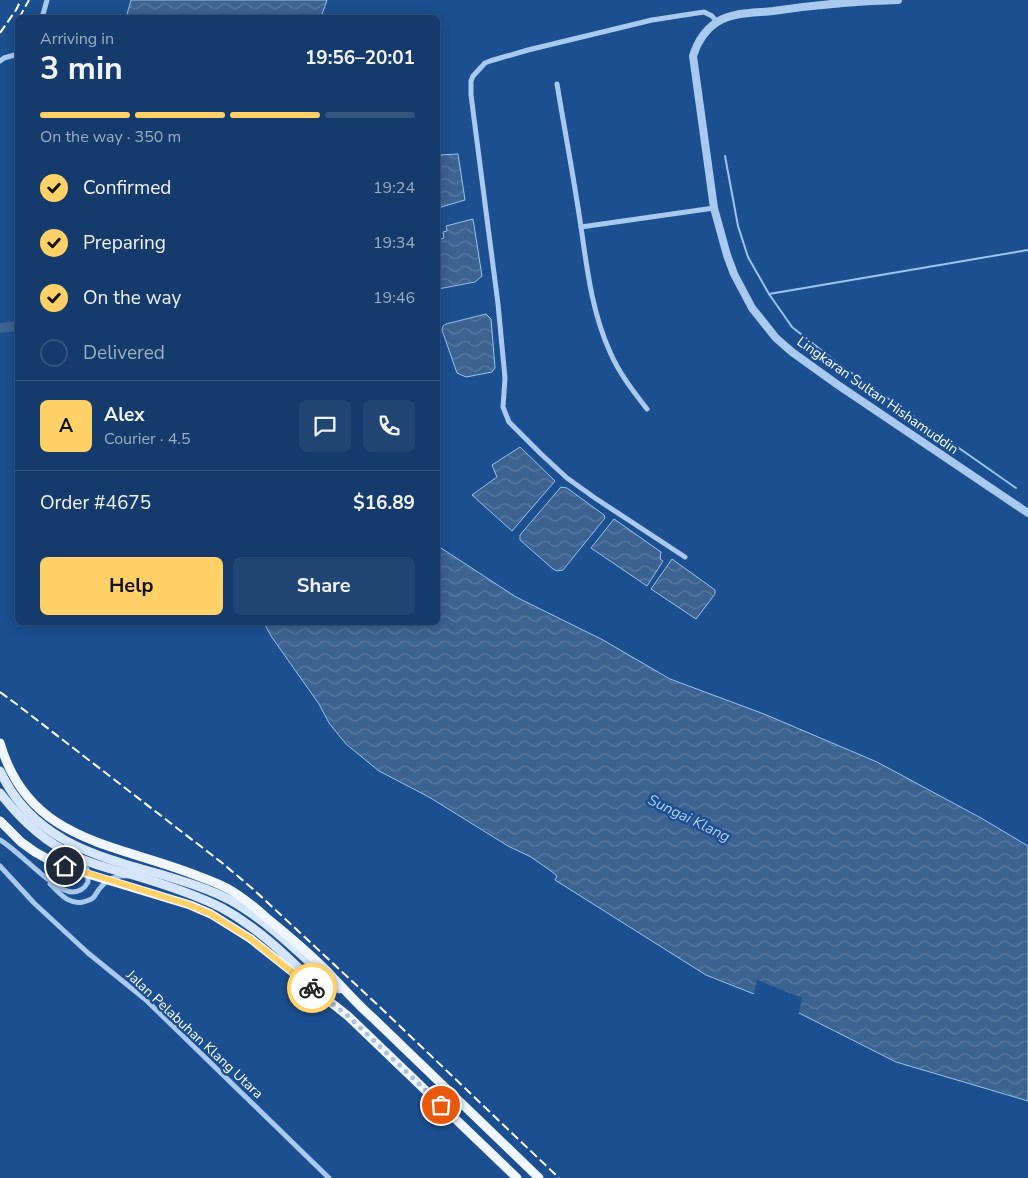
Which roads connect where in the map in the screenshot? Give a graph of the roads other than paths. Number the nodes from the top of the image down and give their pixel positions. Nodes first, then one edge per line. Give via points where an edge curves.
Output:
1 (47, 0) edge
2 (898, 0) edge
3 (43, 15) edge
4 (718, 22) junction
5 (15, 55) edge
6 (0, 60) edge
7 (557, 84) dead end
8 (714, 208) junction
9 (581, 227) junction
10 (647, 409) dead end
11 (1028, 513) edge
12 (685, 558) dead end
13 (0, 743) edge
14 (0, 771) edge
15 (0, 793) edge
16 (0, 821) edge
17 (0, 840) edge
18 (75, 857) junction
19 (0, 866) edge
20 (40, 872) junction
21 (140, 877) junction
22 (362, 1009) junction
23 (348, 1016) junction
24 (329, 1178) edge
25 (517, 1178) edge
26 (539, 1178) edge

1 - 3 street
2 - 4 street, Lingkaran Sultan Hishamuddin via 817,5 744,14
4 - 8 street, Lingkaran Sultan Hishamuddin via 706,32 693,56
4 - 12 street via 704,12 596,33 485,63 471,81 498,304 506,416 567,478
5 - 6 street
7 - 9 street
8 - 9 street
8 - 11 street, Lingkaran Sultan Hishamuddin via 734,274 752,308 776,338 838,386
9 - 10 street via 587,271 602,334 629,386
13 - 22 main road via 13,777 46,816 96,842 178,868 232,891 314,959
14 - 22 main road via 18,802 62,839 92,853 230,900 259,918
15 - 18 main road via 12,809 47,841
16 - 23 main road, bridge via 21,842 53,862 211,914 251,939
17 - 20 street
18 - 20 street via 87,870 88,882 81,890 63,890
18 - 21 main road
19 - 24 street, Jalan Pelabuhan Klang Utara via 34,903 146,1000
20 - 21 street via 69,901 80,902 89,900 106,881 119,875
21 - 23 main road via 193,895 248,924 276,946
22 - 26 main road
23 - 25 main road

